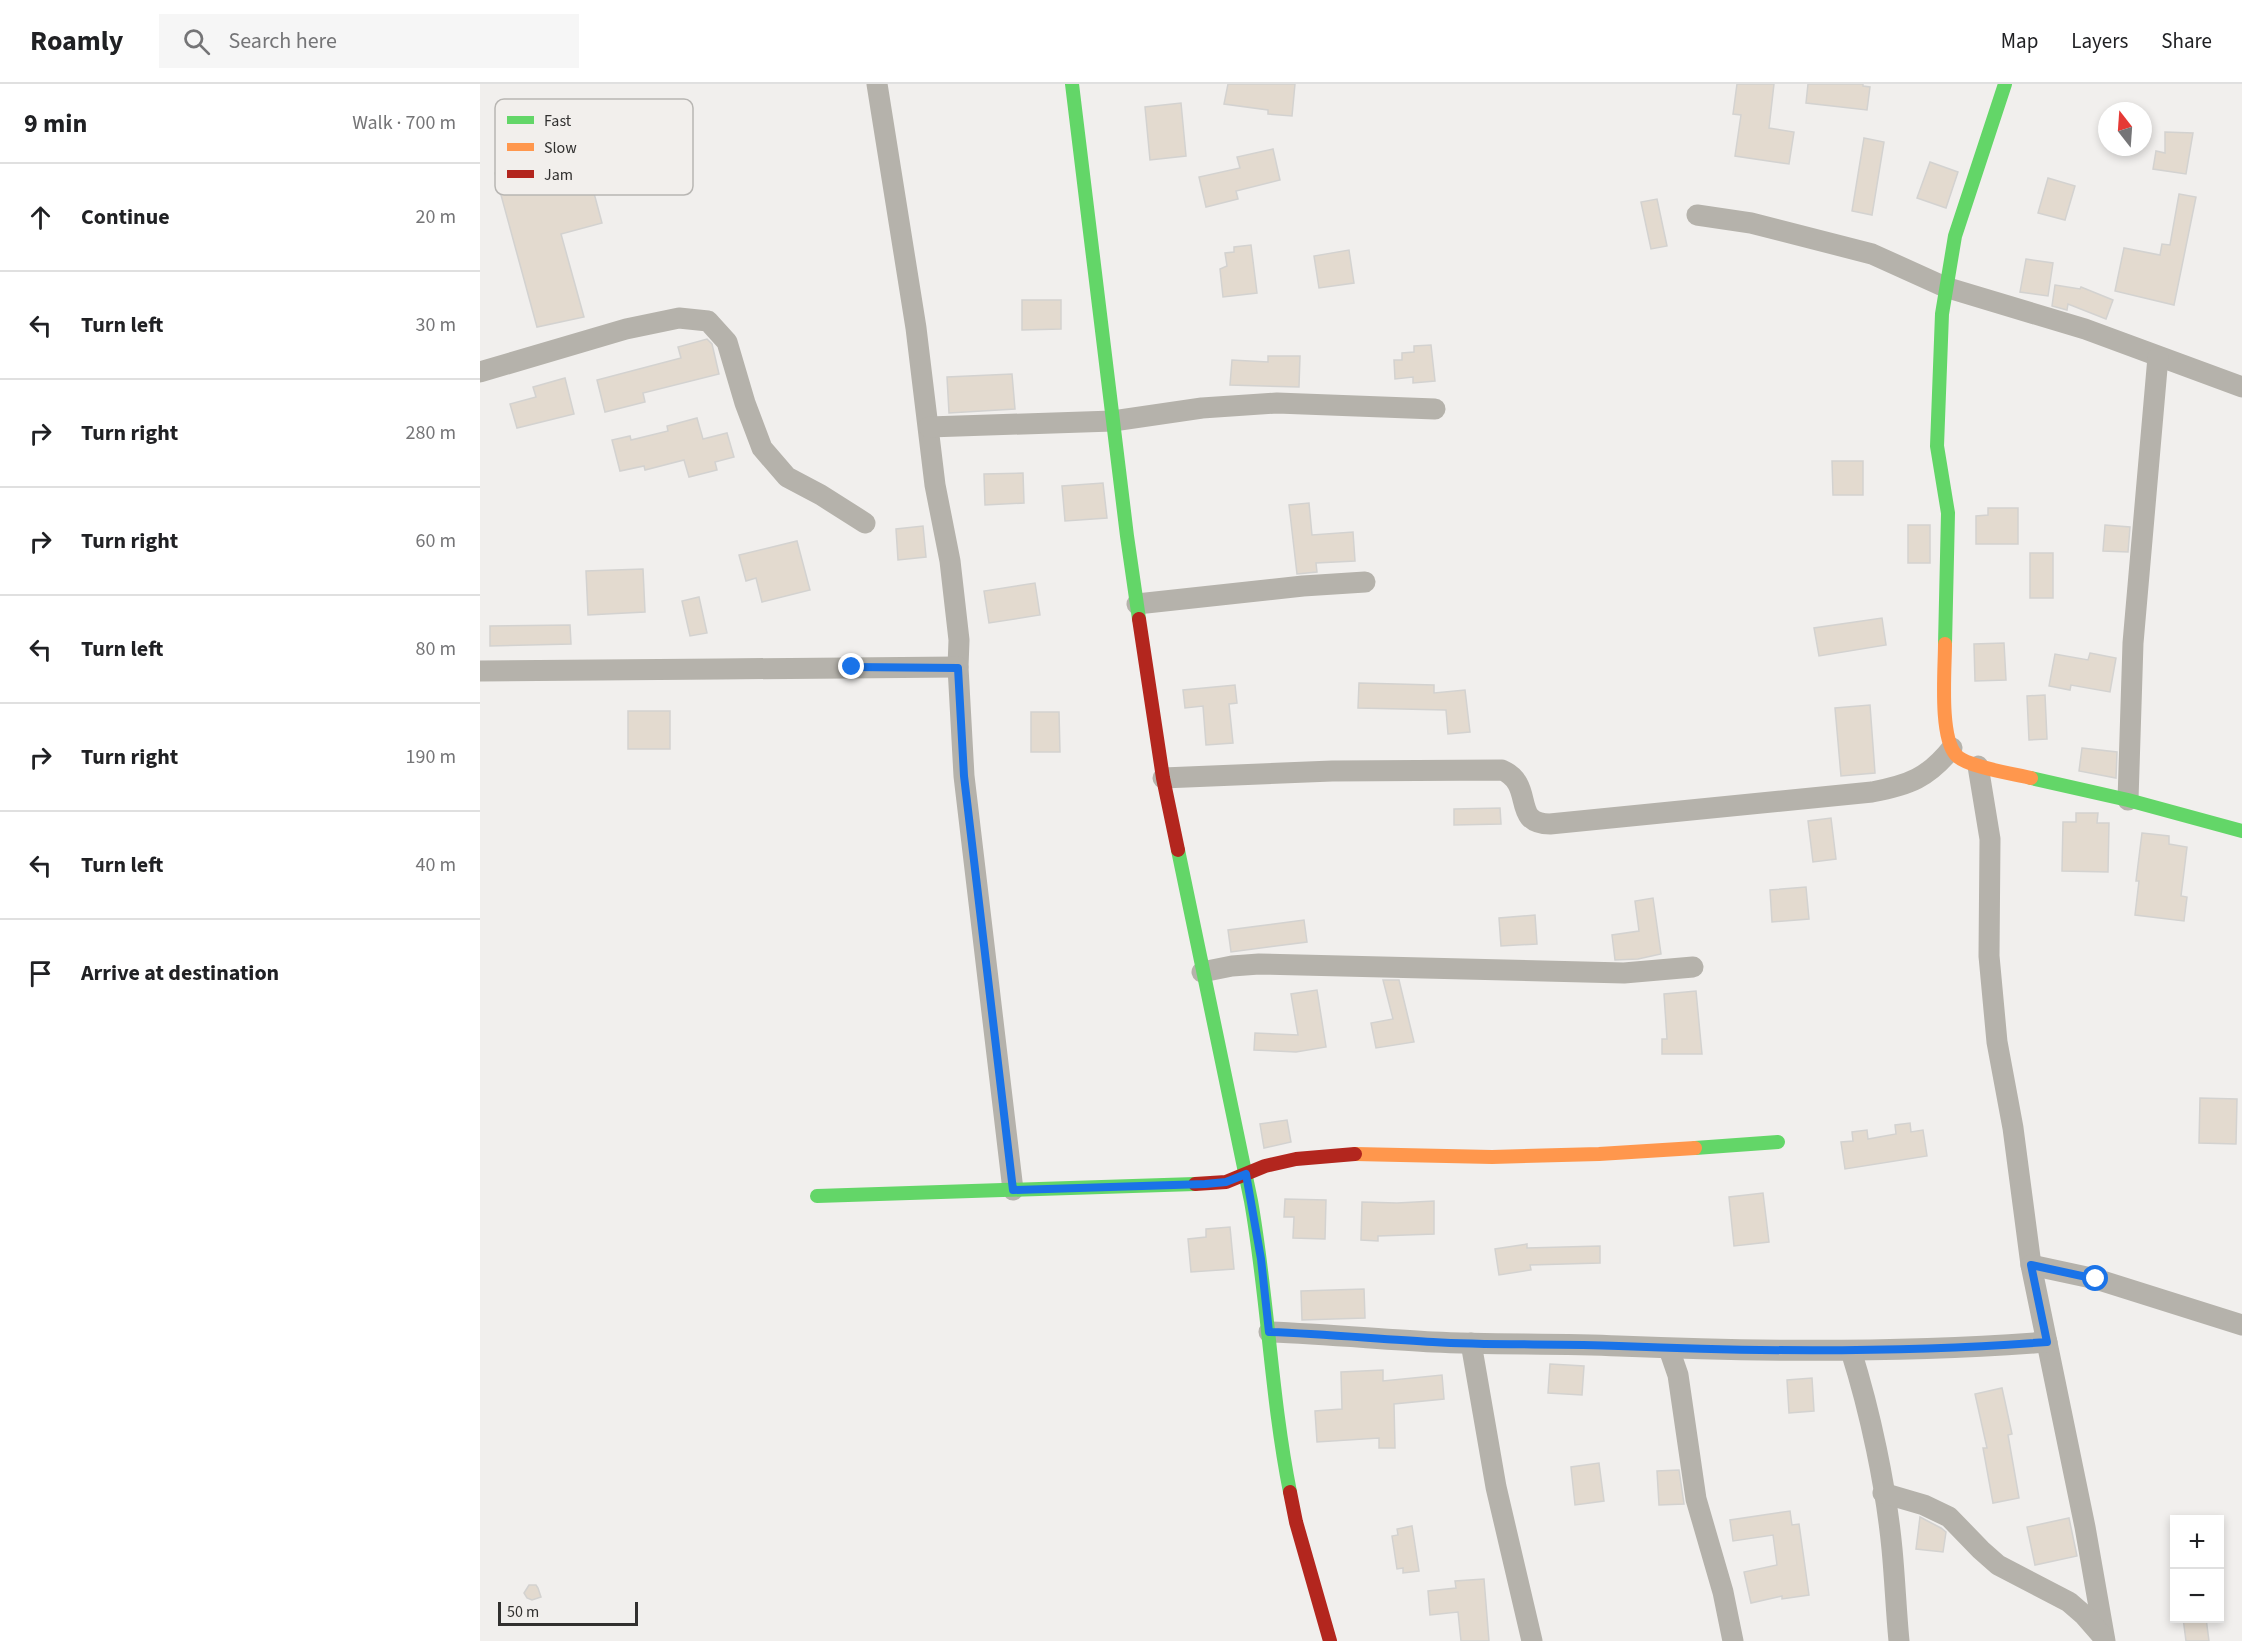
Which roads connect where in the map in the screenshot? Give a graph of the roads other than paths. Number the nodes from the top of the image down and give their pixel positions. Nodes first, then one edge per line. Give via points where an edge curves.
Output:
1 (877, 84) edge
2 (1072, 84) edge
3 (2005, 84) edge
4 (1697, 215) dead end
5 (1945, 287) junction
6 (2158, 357) junction
7 (480, 372) edge
8 (2242, 387) edge
9 (1435, 409) dead end
10 (1113, 421) junction
11 (929, 427) junction
12 (865, 523) dead end
13 (1365, 582) dead end
14 (1137, 604) junction
15 (958, 668) junction
16 (480, 671) edge
17 (1952, 748) junction
18 (1978, 766) junction
19 (1163, 778) junction
20 (2128, 800) junction
21 (2242, 831) edge
22 (1693, 967) dead end
23 (1202, 972) junction
24 (1778, 1142) dead end
25 (1246, 1174) junction
26 (1013, 1190) junction
27 (817, 1196) dead end
28 (2031, 1265) junction
29 (2242, 1325) edge
30 (1269, 1332) junction
31 (2047, 1342) junction
32 (1471, 1343) junction
33 (1669, 1349) junction
34 (1851, 1351) junction
35 (1883, 1493) junction
36 (2105, 1640) edge
37 (1330, 1641) edge
38 (1532, 1641) edge
39 (1733, 1641) edge
40 (1899, 1641) edge

1 - 11 street
2 - 10 street
3 - 5 street via 1955,236
4 - 5 street via 1751,223 1872,254
5 - 6 street via 2085,329
5 - 17 street via 1937,446 1948,513 1944,705
6 - 8 street
6 - 20 street via 2133,643
7 - 12 street via 626,329 679,318 708,321 727,342 762,448 787,477
9 - 10 street via 1277,403 1202,408
10 - 11 street
10 - 14 street
11 - 15 street via 935,485 952,572 960,640
13 - 14 street
14 - 19 street
15 - 16 street
15 - 26 street via 964,776
17 - 18 street via 1956,756
17 - 19 street via 1938,765 1915,781 1872,792 1550,824 1537,824 1529,818 1518,782 1502,770 1332,771
18 - 20 street
18 - 28 street via 1989,839 1989,956 1997,1042
19 - 23 street
20 - 21 street
22 - 23 street via 1624,973 1259,964
23 - 25 street
24 - 25 street via 1599,1154 1349,1154 1296,1159
25 - 26 street via 1226,1182 1205,1184
25 - 30 street
26 - 27 street
28 - 29 street via 2096,1279
28 - 31 street
30 - 32 street
30 - 37 street via 1285,1469
31 - 34 street
31 - 36 street
32 - 33 street
32 - 38 street via 1496,1486
33 - 34 street
33 - 39 street via 1678,1375 1696,1499
34 - 35 street via 1869,1417
35 - 36 street via 1949,1517 1998,1564 2069,1602
35 - 40 street via 1892,1546

